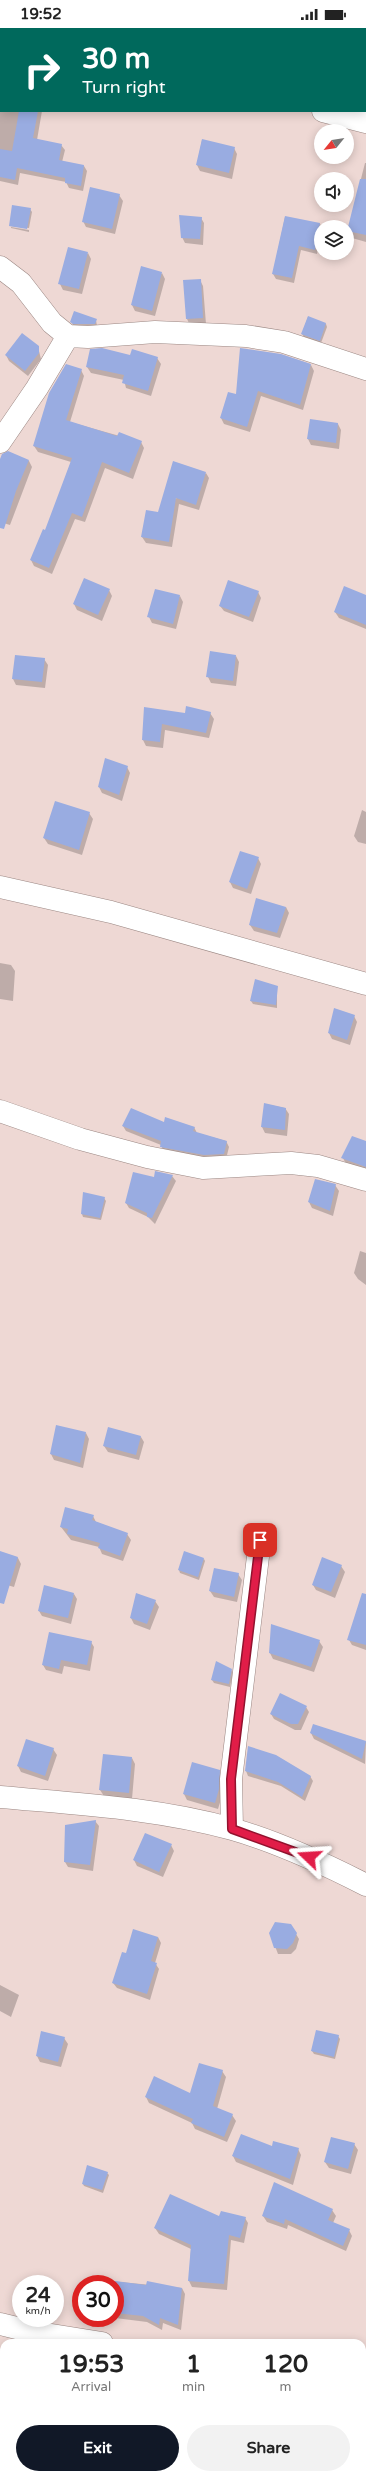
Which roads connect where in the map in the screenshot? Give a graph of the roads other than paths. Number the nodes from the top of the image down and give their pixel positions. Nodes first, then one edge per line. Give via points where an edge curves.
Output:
1 (335, 112) edge
2 (366, 122) edge
3 (0, 267) edge
4 (68, 336) junction
5 (366, 369) edge
6 (0, 442) edge
7 (0, 887) edge
8 (366, 984) edge
9 (0, 1111) edge
10 (366, 1180) edge
11 (260, 1540) dead end
12 (0, 1797) edge
13 (232, 1829) junction
14 (366, 1885) edge
15 (0, 2324) edge
16 (63, 2339) edge

1 - 2 street
3 - 4 street via 20,283 52,323
4 - 5 street via 155,332 246,336 284,342
4 - 6 street
7 - 8 street via 111,912
9 - 10 street via 80,1139 147,1157 204,1168 291,1163 318,1166
11 - 13 street via 231,1779
12 - 13 street via 156,1813
13 - 14 street via 309,1857
15 - 16 street

